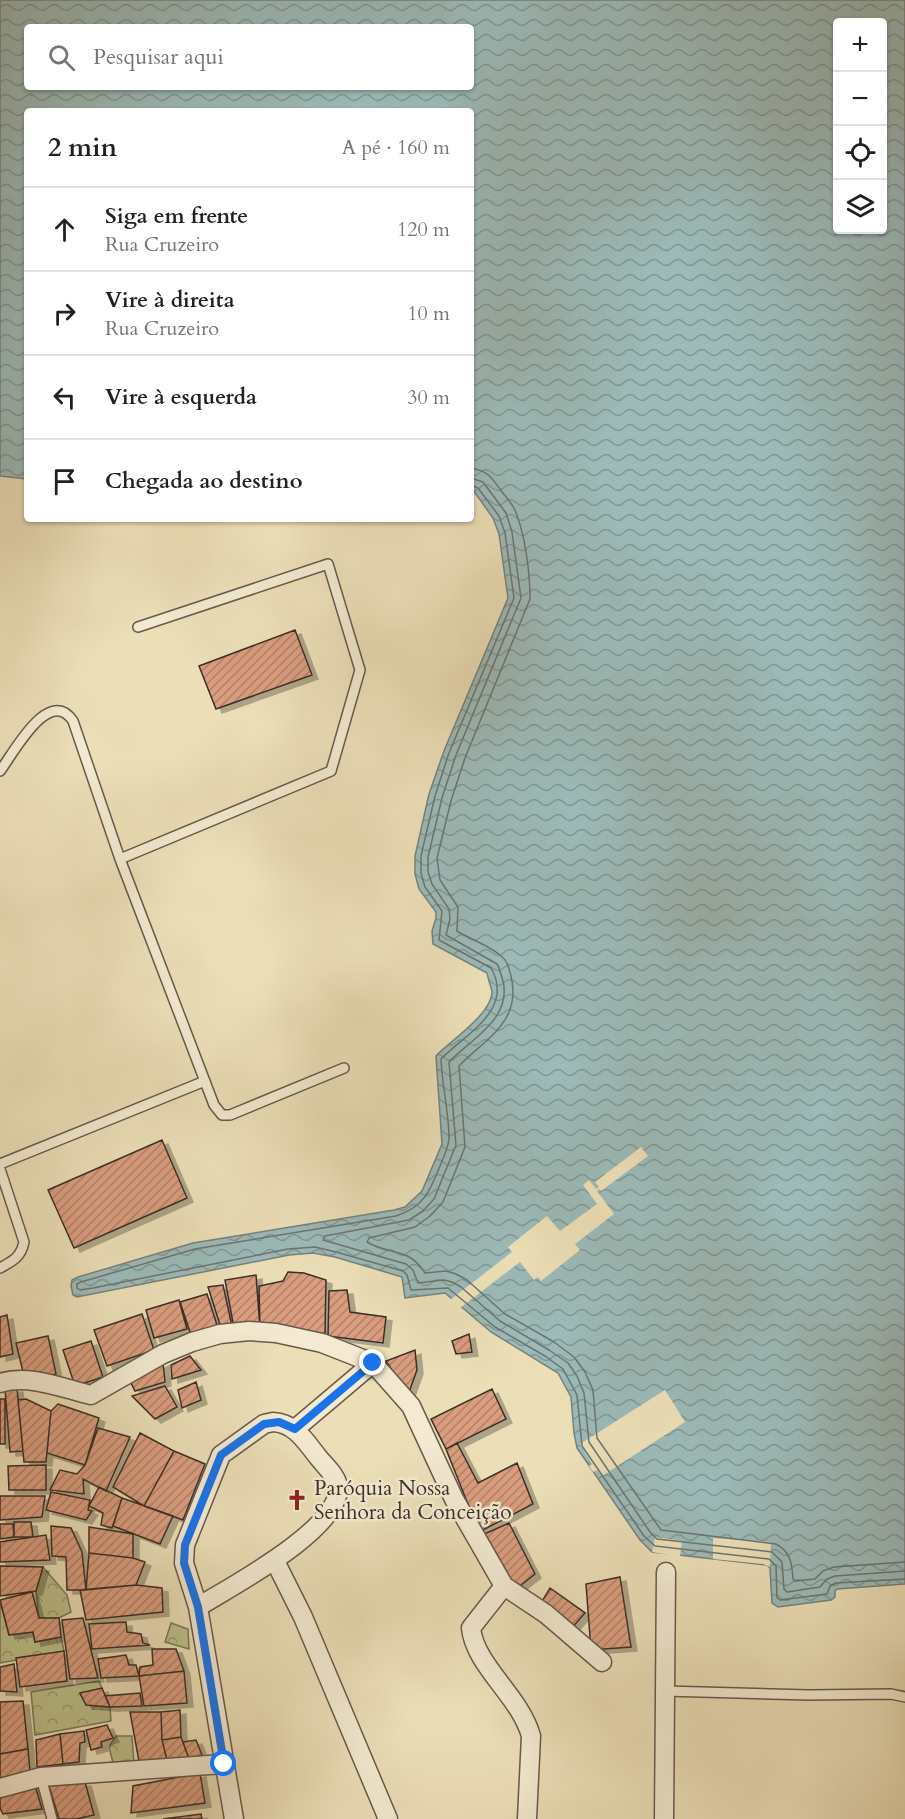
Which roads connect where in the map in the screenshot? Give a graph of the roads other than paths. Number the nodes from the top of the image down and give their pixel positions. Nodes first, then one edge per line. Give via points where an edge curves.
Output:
1 (138, 627) dead end
2 (0, 771) edge
3 (120, 859) junction
4 (344, 1068) dead end
5 (206, 1082) junction
6 (0, 1164) edge
7 (0, 1169) edge
8 (0, 1268) edge
9 (373, 1363) junction
10 (0, 1383) edge
11 (295, 1429) junction
12 (275, 1562) junction
13 (666, 1572) dead end
14 (504, 1586) junction
15 (198, 1607) junction
16 (602, 1662) dead end
17 (665, 1691) junction
18 (905, 1696) edge
19 (224, 1764) junction
20 (41, 1777) junction
21 (0, 1788) edge
22 (52, 1819) edge
23 (234, 1819) edge
24 (388, 1819) edge
25 (527, 1819) edge
26 (664, 1819) edge

1 - 3 lane via 328,564 360,670 331,771
2 - 3 lane via 39,718 52,711 68,714
3 - 5 lane
4 - 5 lane via 230,1115 218,1111
5 - 6 lane
7 - 8 lane via 24,1242 21,1254
9 - 10 street via 321,1343 249,1331 192,1342 91,1395 17,1379
9 - 11 street
9 - 14 street via 411,1406 454,1499
11 - 12 street via 335,1478 338,1496 323,1520
11 - 15 street via 279,1422 264,1424 221,1455 185,1545 184,1563
12 - 15 street
12 - 24 street via 303,1617
13 - 17 street
14 - 16 street via 546,1614
14 - 25 street via 471,1628 477,1650 529,1729
15 - 19 street
17 - 18 lane
17 - 26 street
19 - 20 street
19 - 23 street
20 - 21 street
20 - 22 lane

